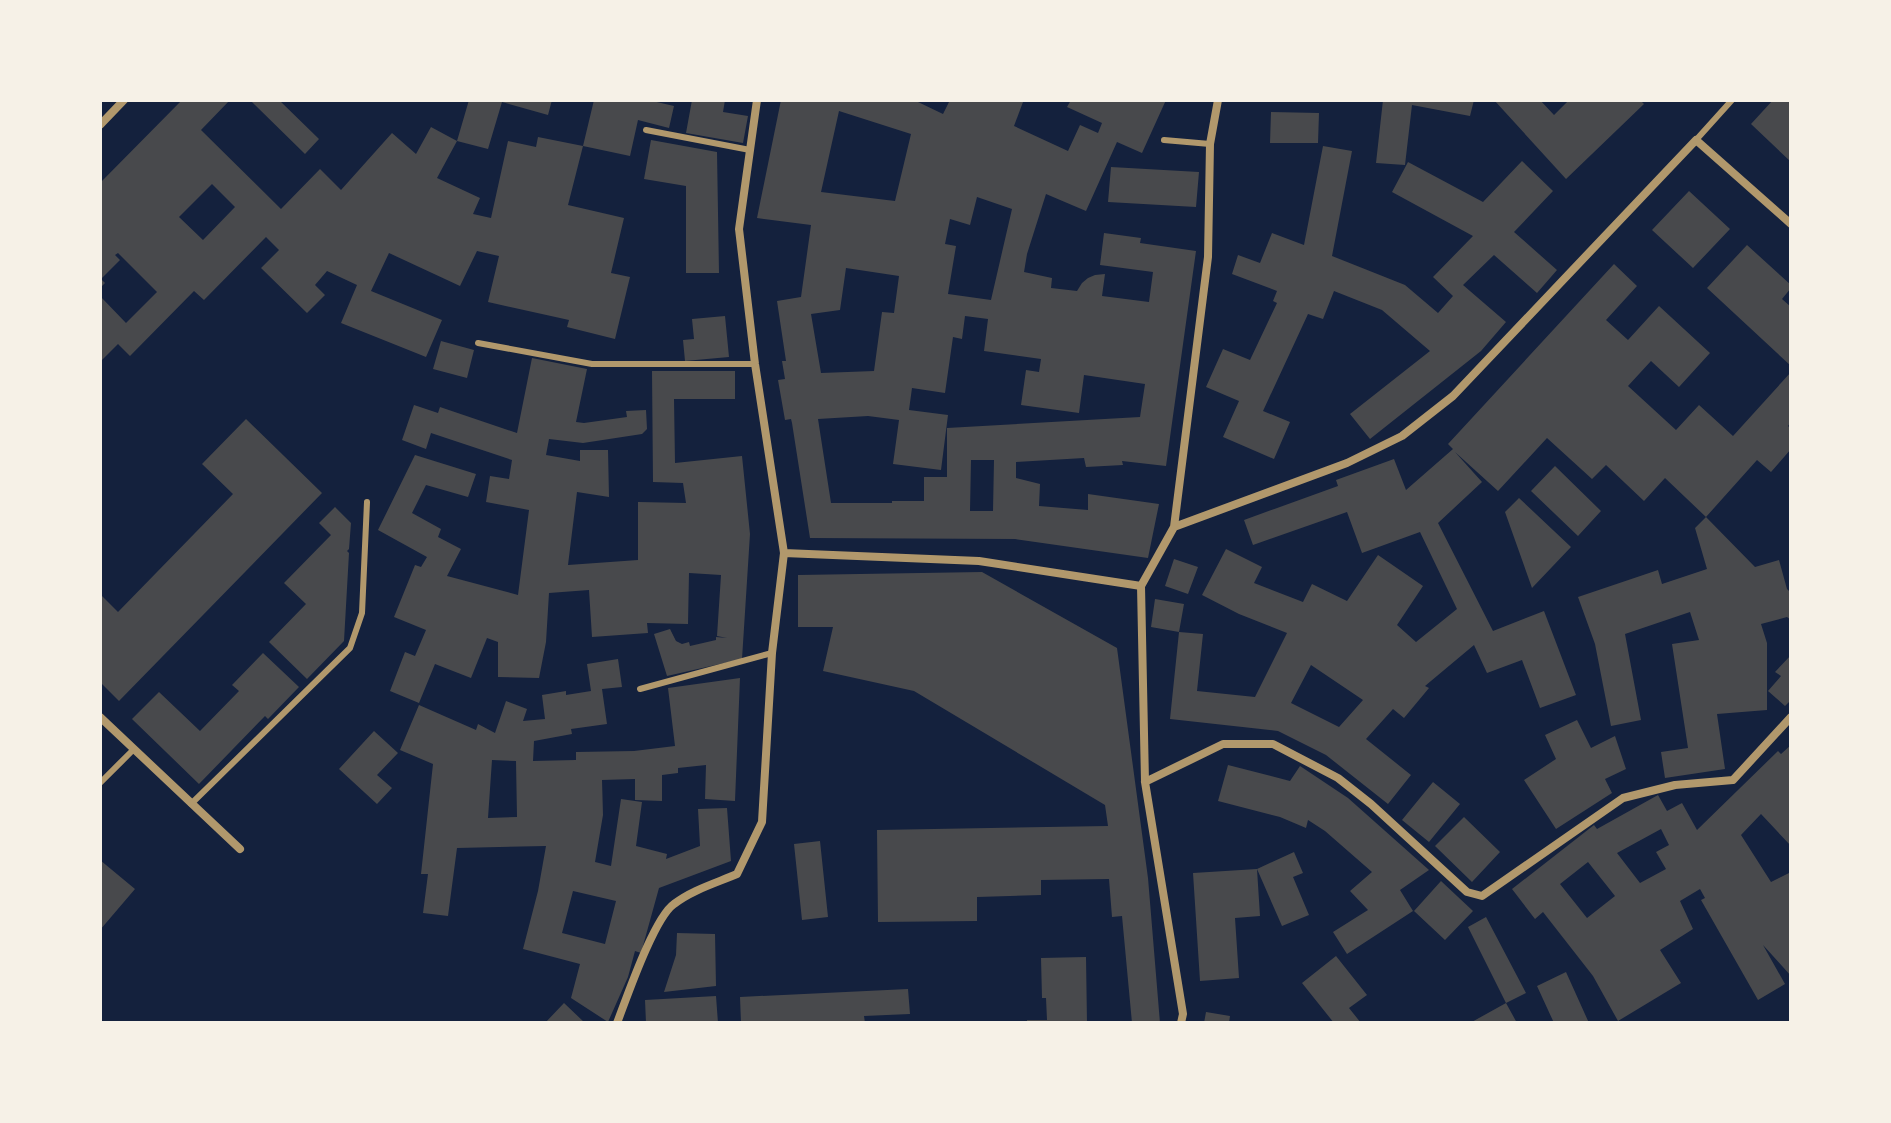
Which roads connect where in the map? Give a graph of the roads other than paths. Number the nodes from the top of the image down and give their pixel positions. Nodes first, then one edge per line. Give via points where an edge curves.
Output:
1 (124, 100) edge
2 (757, 100) edge
3 (1218, 100) edge
4 (1732, 100) edge
5 (100, 125) edge
6 (646, 130) dead end
7 (1164, 140) dead end
8 (1696, 140) junction
9 (1210, 144) junction
10 (750, 150) junction
11 (1791, 224) edge
12 (478, 343) dead end
13 (755, 364) junction
14 (367, 502) dead end
15 (1174, 527) junction
16 (784, 553) junction
17 (1141, 586) junction
18 (772, 653) junction
19 (640, 689) dead end
20 (100, 717) edge
21 (1791, 717) edge
22 (134, 749) junction
23 (1145, 782) junction
24 (100, 783) edge
25 (191, 804) junction
26 (240, 849) dead end
27 (617, 1023) edge
28 (1181, 1023) edge

1 - 5 street
2 - 10 street
3 - 9 street
4 - 8 lane
6 - 10 lane
7 - 9 lane
8 - 11 street
8 - 15 street via 1453,396 1402,436 1347,463
9 - 15 street via 1208,257
10 - 13 street via 739,229
12 - 13 lane via 592,364
13 - 16 street
14 - 25 lane via 362,613 350,648
15 - 17 street
16 - 17 street via 979,561
16 - 18 street
17 - 23 street
18 - 19 lane
18 - 27 street via 762,822 737,874 671,905 652,936
20 - 22 street
21 - 23 street via 1733,780 1675,785 1623,798 1482,896 1467,892 1338,778 1273,744 1223,744
22 - 24 lane
22 - 25 street
23 - 28 street
25 - 26 street

